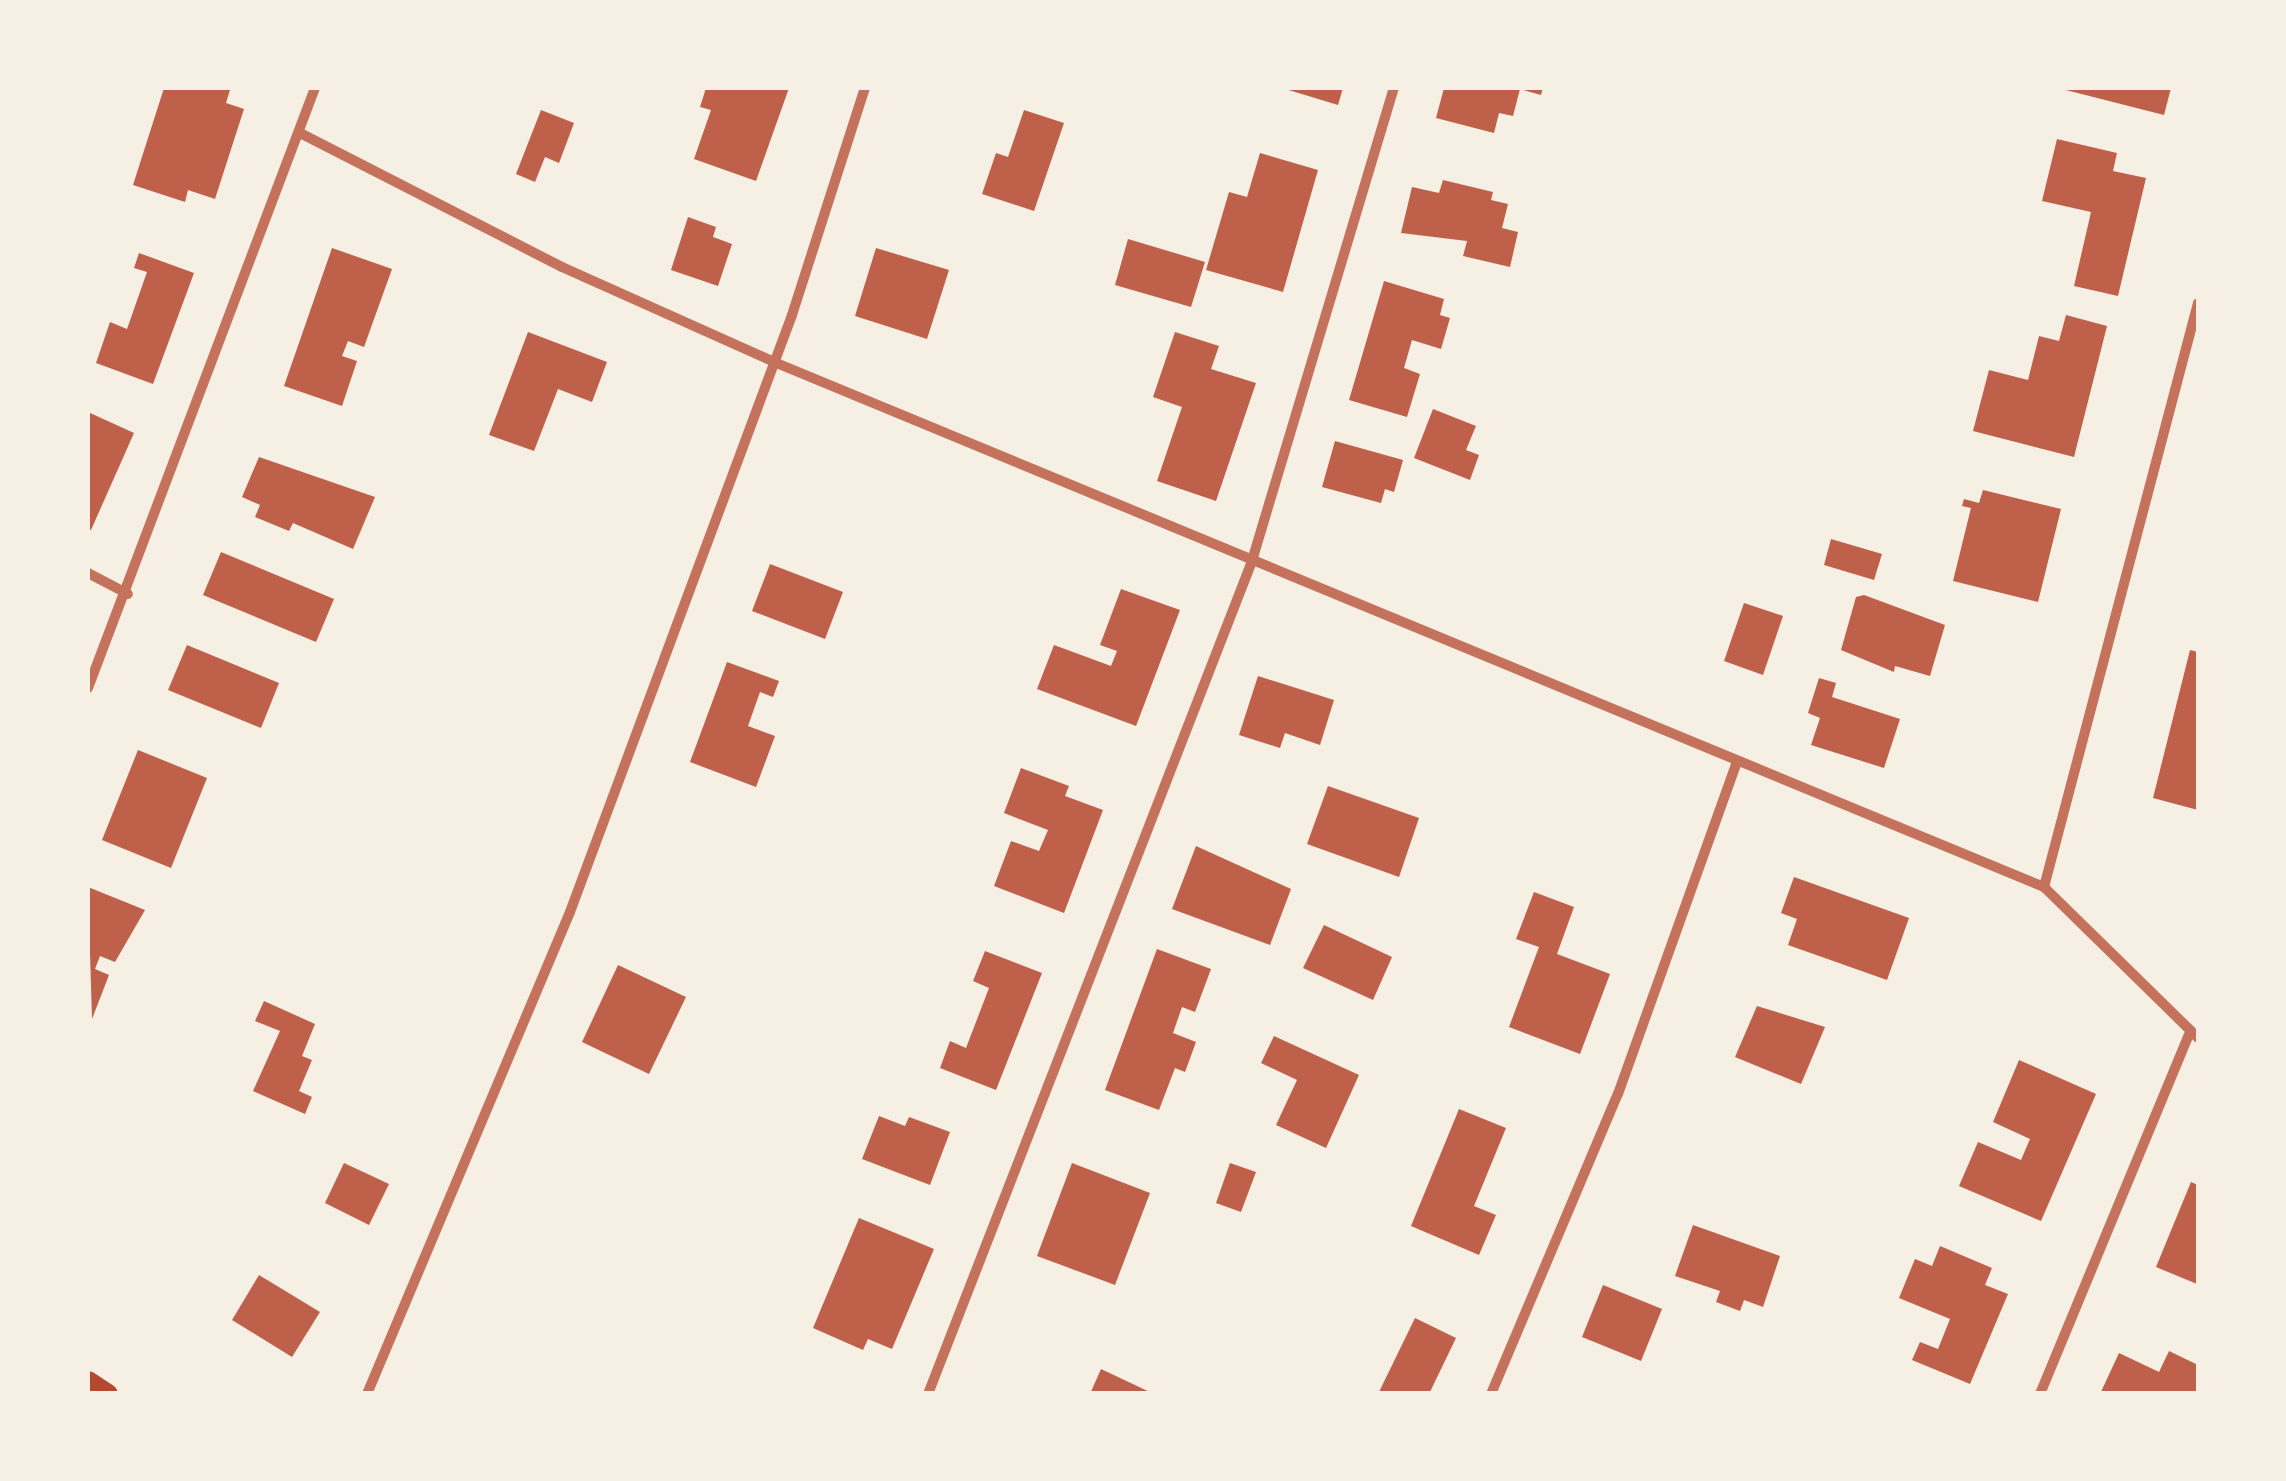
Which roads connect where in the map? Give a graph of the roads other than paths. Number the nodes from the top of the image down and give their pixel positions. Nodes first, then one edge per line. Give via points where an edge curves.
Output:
1 (316, 88) edge
2 (865, 88) edge
3 (1394, 88) edge
4 (302, 134) junction
5 (2198, 303) edge
6 (774, 362) junction
7 (1251, 564) junction
8 (88, 573) edge
9 (128, 594) junction
10 (88, 688) edge
11 (1736, 764) junction
12 (2044, 887) junction
13 (2194, 1037) edge
14 (88, 1381) edge
15 (108, 1394) edge
16 (367, 1394) edge
17 (928, 1394) edge
18 (1491, 1394) edge
19 (2040, 1394) edge

1 - 4 street
2 - 6 street
3 - 7 street
4 - 6 street via 562,267
4 - 9 street
5 - 12 street
6 - 7 street
6 - 16 street via 570,912
7 - 11 street
7 - 17 street
8 - 9 street
9 - 10 street
11 - 12 street
11 - 18 street via 1618,1094
12 - 13 street
13 - 19 street
14 - 15 main road

